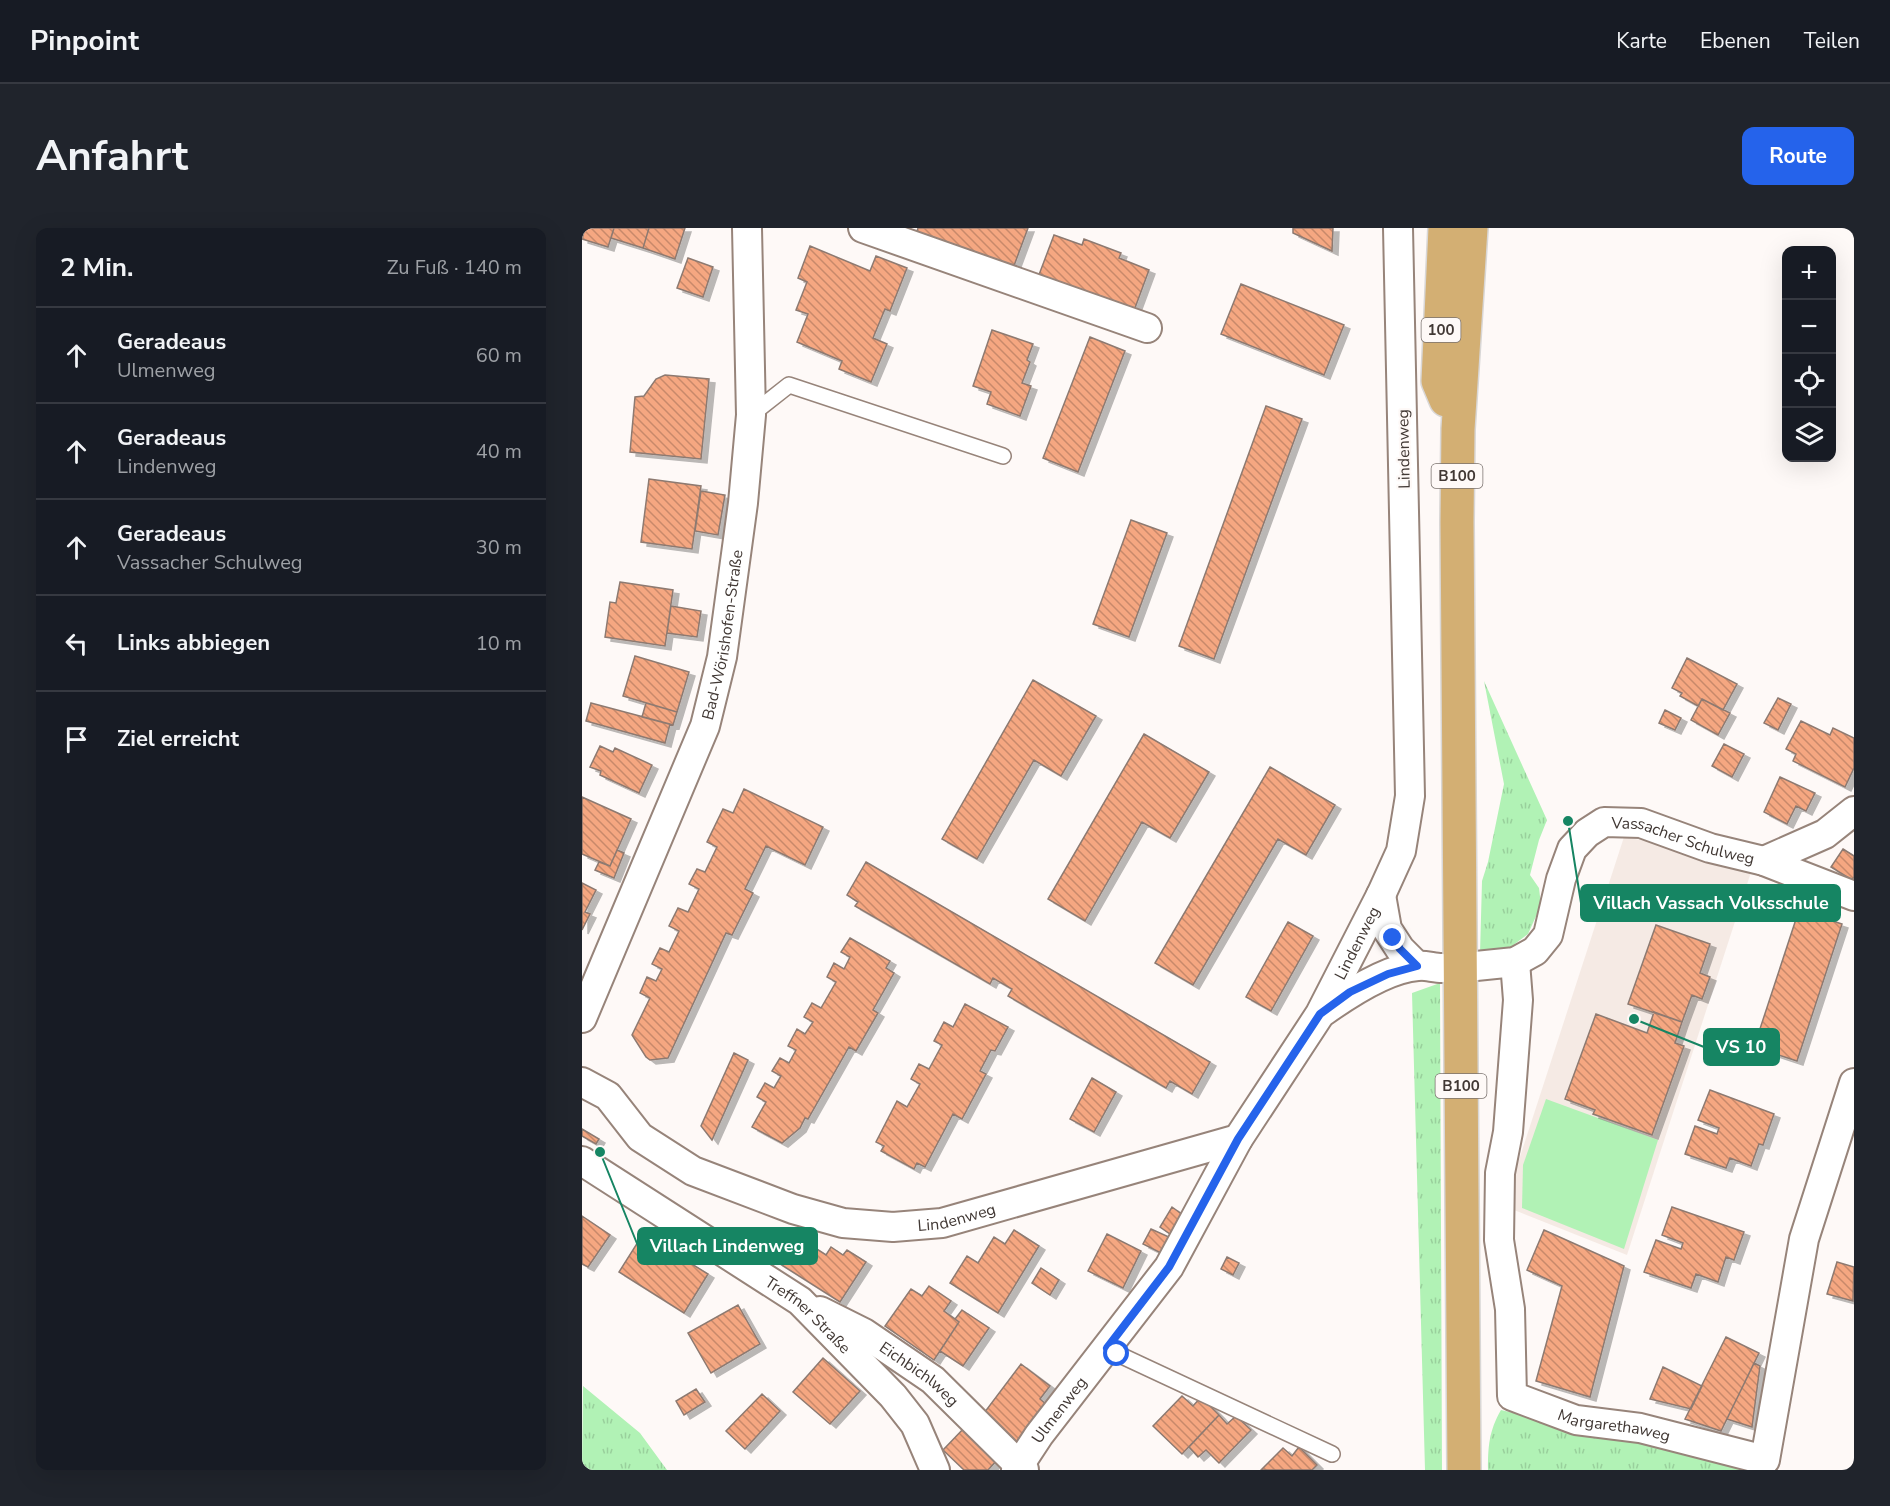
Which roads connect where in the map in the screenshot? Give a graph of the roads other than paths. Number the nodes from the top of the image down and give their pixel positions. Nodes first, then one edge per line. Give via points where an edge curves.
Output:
1 (747, 228) edge
2 (863, 228) edge
3 (1398, 228) edge
4 (1445, 228) edge
5 (1471, 228) edge
6 (1148, 328) dead end
7 (751, 415) junction
8 (1458, 429) junction
9 (1003, 456) dead end
10 (1854, 811) edge
11 (1764, 861) junction
12 (1381, 895) junction
13 (1854, 896) edge
14 (1515, 962) junction
15 (1476, 966) dead end
16 (1320, 1014) junction
17 (582, 1018) edge
18 (582, 1083) edge
19 (1854, 1083) edge
20 (1238, 1139) junction
21 (582, 1161) edge
22 (800, 1300) junction
23 (1107, 1348) junction
24 (1332, 1454) dead end
25 (1020, 1468) edge
26 (935, 1470) edge
27 (1464, 1470) edge

1 - 7 street, Bad-Wörishofen-Straße
2 - 6 street
3 - 12 street, Lindenweg via 1410,796 1401,850
4 - 8 main road, 100 via 1438,381
5 - 8 main road, B100
7 - 9 lane via 789,386
7 - 17 street, Bad-Wörishofen-Straße via 722,657 705,726
8 - 27 main road, B100
10 - 11 street, Vassacher Schulweg via 1825,834
11 - 13 street
11 - 14 street, Vassacher Schulweg via 1710,848 1641,823 1604,822 1587,832 1572,849 1548,935 1535,951
12 - 16 street, Lindenweg
12 - 16 street via 1387,929 1400,949 1429,967 1388,974 1350,992
14 - 15 street, Vassacher Schulweg
14 - 19 street, Margarethaweg via 1518,1000 1508,1132 1500,1173 1499,1240 1510,1309 1512,1396 1576,1420 1640,1428 1765,1460 1804,1239
16 - 20 street, Lindenweg
18 - 20 street, Lindenweg via 608,1096 640,1137 693,1171 793,1209 843,1223 893,1227 942,1223
20 - 23 street, Ulmenweg via 1169,1267
21 - 22 street, Treffner Straße
22 - 25 street, Eichbichlweg via 864,1333 933,1380
22 - 26 street, Treffner Straße via 893,1396 915,1424
23 - 24 lane
23 - 25 street, Ulmenweg via 1039,1435

